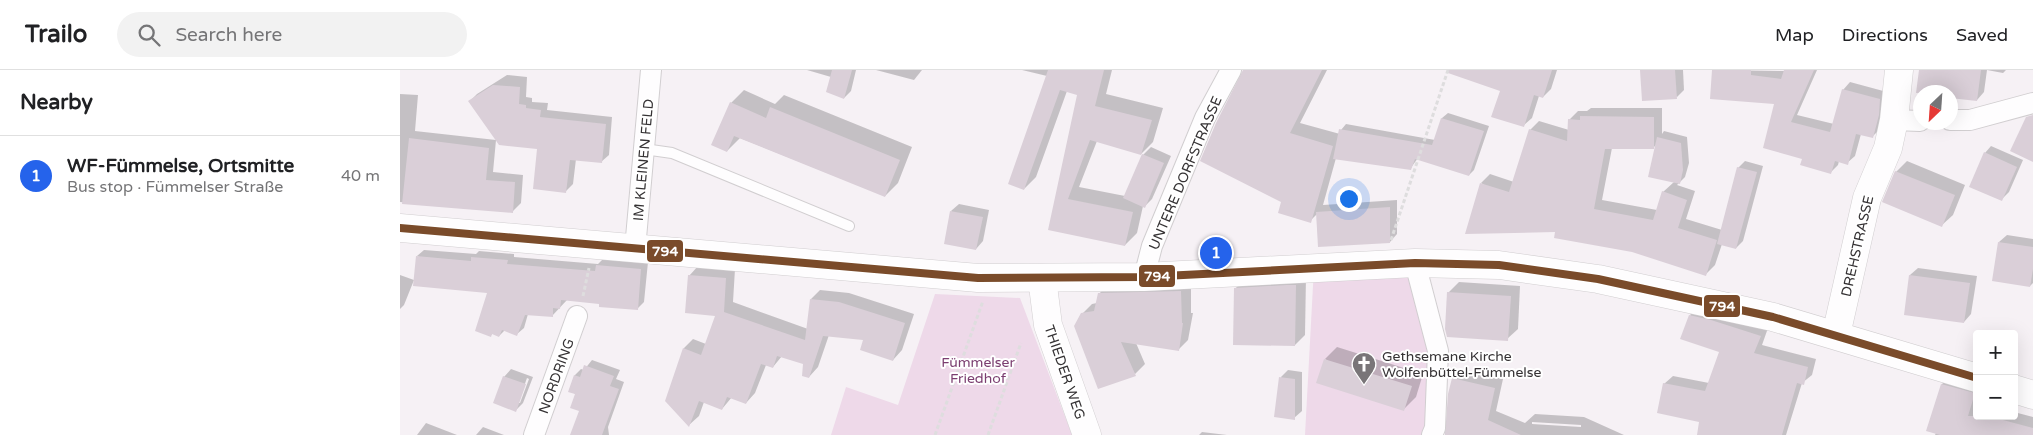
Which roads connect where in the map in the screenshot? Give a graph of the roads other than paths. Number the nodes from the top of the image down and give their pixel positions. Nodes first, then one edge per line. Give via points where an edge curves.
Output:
1 (651, 70) edge
2 (1231, 70) edge
3 (1899, 70) edge
4 (2033, 103) edge
5 (1958, 120) edge
6 (1907, 121) edge
7 (644, 149) junction
8 (849, 226) dead end
9 (400, 228) edge
10 (635, 249) junction
11 (1415, 263) junction
12 (1144, 277) junction
13 (1042, 278) junction
14 (577, 316) road end
15 (1836, 335) junction
16 (1973, 377) edge
17 (2018, 390) edge
18 (2033, 395) edge
19 (534, 435) edge
20 (1087, 435) edge
21 (1432, 435) edge

1 - 7 street, IM KLEINEN FELD
2 - 12 street, UNTERE DORFSTRASSE via 1205,118 1152,246
3 - 6 street, DREHSTRASSE
4 - 5 street via 1970,120
6 - 15 street, DREHSTRASSE via 1888,148 1867,198
7 - 8 lane via 672,153
7 - 10 street, IM KLEINEN FELD
9 - 10 street
10 - 13 street via 930,275
11 - 12 street
11 - 15 street via 1499,265 1598,279 1773,317
11 - 21 street via 1438,351
12 - 13 street
13 - 20 street, THIEDER WEG via 1048,325
14 - 19 street, NORDRING
15 - 16 street
17 - 18 street

